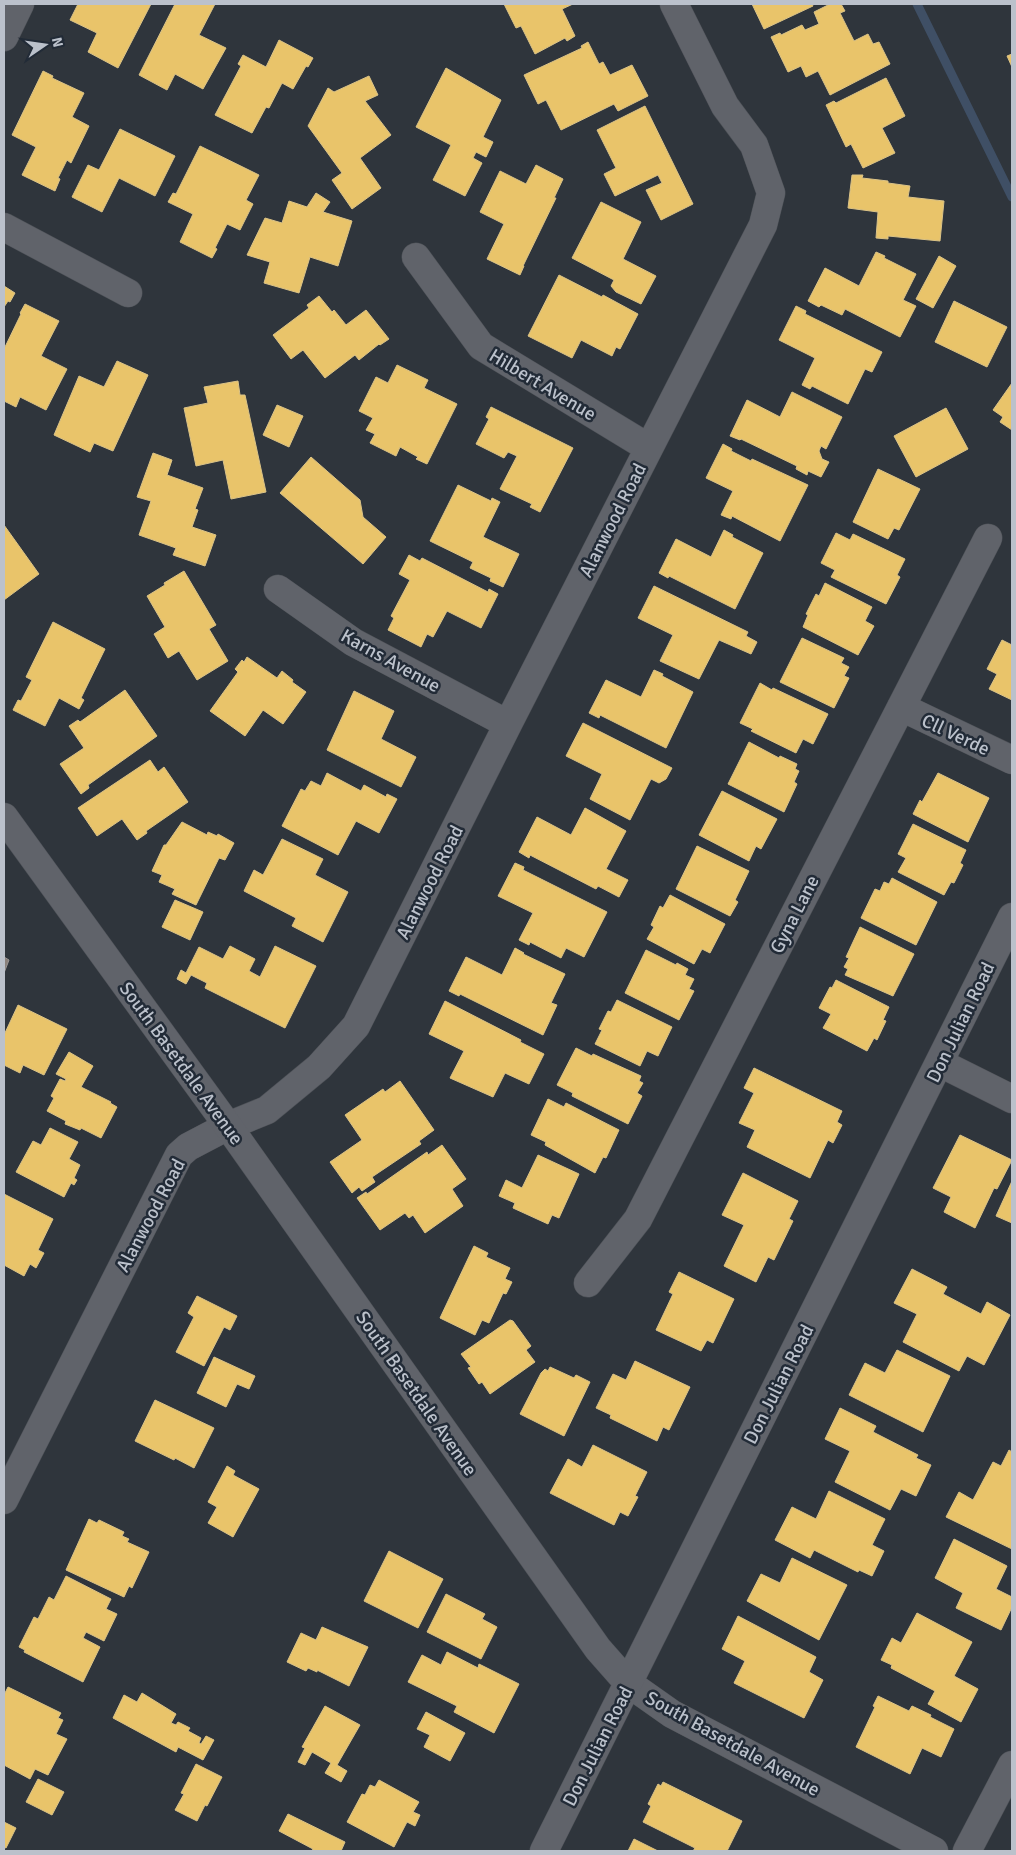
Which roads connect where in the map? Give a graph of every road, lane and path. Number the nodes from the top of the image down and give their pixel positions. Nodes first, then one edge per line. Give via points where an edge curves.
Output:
1 (20, 4) edge
2 (674, 4) edge
3 (4, 37) edge
4 (4, 227) edge
5 (416, 257) dead end
6 (128, 293) dead end
7 (649, 448) junction
8 (988, 538) dead end
9 (278, 589) dead end
10 (901, 708) junction
11 (508, 724) junction
12 (1012, 760) edge
13 (4, 817) edge
14 (1012, 917) edge
15 (940, 1063) junction
16 (1012, 1099) edge
17 (228, 1126) junction
18 (588, 1283) dead end
19 (4, 1500) edge
20 (628, 1683) junction
21 (1012, 1764) edge
22 (544, 1851) edge
23 (934, 1851) edge
24 (967, 1851) edge

1 - 3 street
2 - 7 street, Alanwood Road via 725,106 754,145 771,193 763,225
4 - 6 street
5 - 7 street, Hilbert Avenue via 481,346
7 - 11 street, Alanwood Road
8 - 10 street, Gyna Lane
9 - 11 street, Karns Avenue via 353,642
10 - 12 street, Cll Verde
10 - 18 street, Gyna Lane via 638,1219
11 - 17 street, Alanwood Road via 356,1026 319,1067 267,1110
13 - 17 street, South Basetdale Avenue
14 - 15 street, Don Julian Road
15 - 16 street
15 - 20 street, Don Julian Road
17 - 19 street, Alanwood Road via 188,1147 180,1155
17 - 20 street, South Basetdale Avenue via 598,1649
20 - 22 street, Don Julian Road
20 - 23 street, South Basetdale Avenue via 672,1714
21 - 24 street

